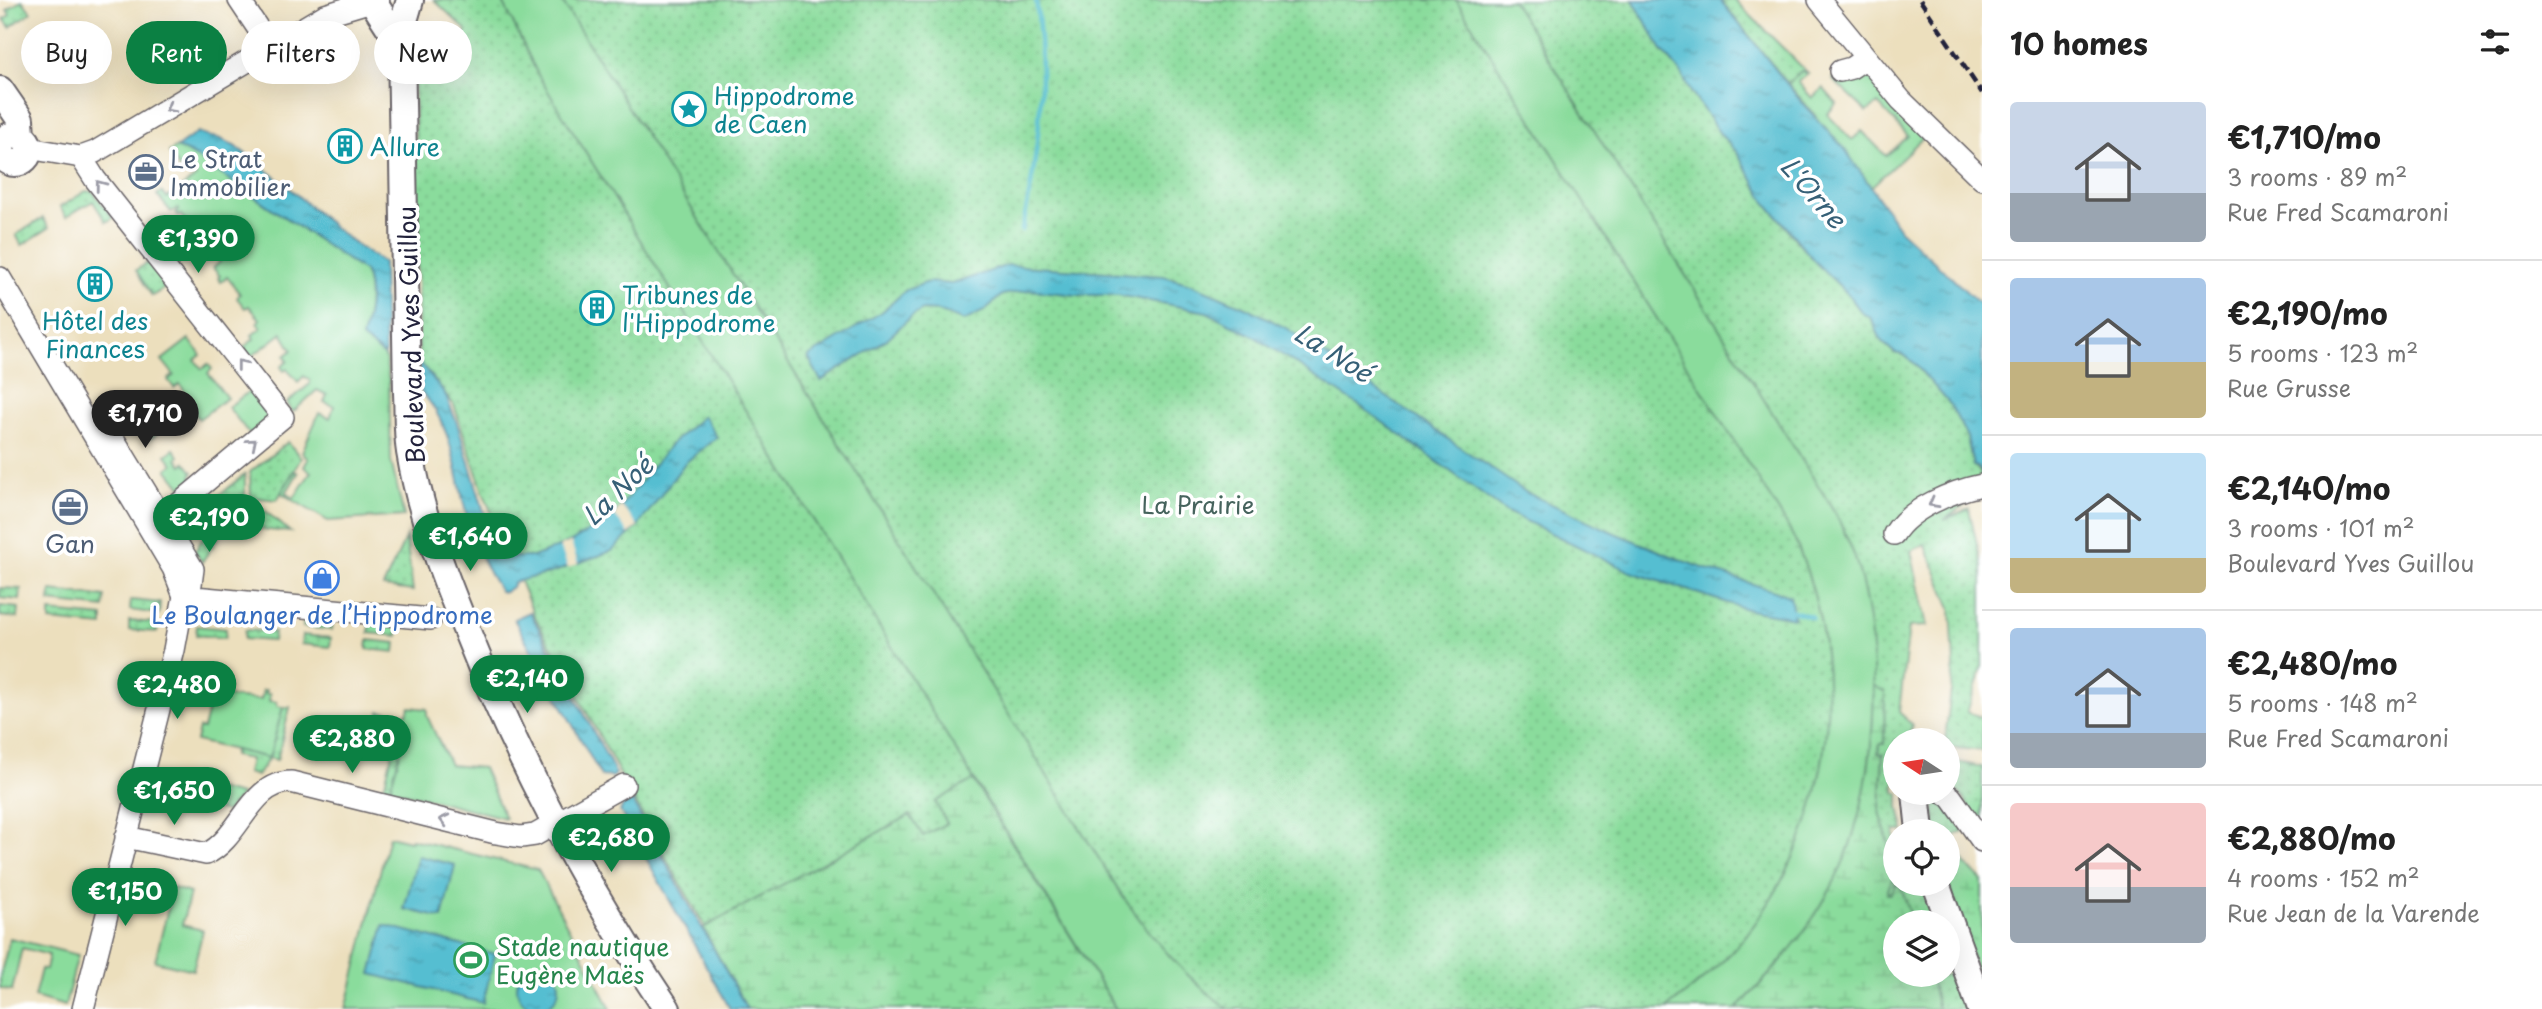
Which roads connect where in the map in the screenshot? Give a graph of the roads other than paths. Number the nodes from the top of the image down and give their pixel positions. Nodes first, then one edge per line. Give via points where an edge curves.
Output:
1 (239, 0) edge
2 (1819, 0) edge
3 (389, 5) edge
4 (253, 21) edge
5 (315, 21) edge
6 (1866, 58) junction
7 (241, 66) edge
8 (1840, 71) dead end
9 (0, 90) edge
10 (9, 146) edge
11 (80, 157) junction
12 (1982, 179) edge
13 (0, 278) edge
14 (99, 415) dead end
15 (1981, 485) edge
16 (162, 518) junction
17 (1894, 534) dead end
18 (184, 596) junction
19 (431, 619) dead end
20 (624, 785) dead end
21 (1957, 805) edge
22 (555, 825) junction
23 (126, 836) junction
24 (1982, 841) edge
25 (1940, 896) edge
26 (662, 1002) edge
27 (83, 1009) edge
28 (1981, 1009) edge

1 - 4 street
2 - 6 street
3 - 5 street via 325,15
3 - 22 main road, Boulevard Yves Guillou via 401,46 399,228 410,449 437,552 480,666
6 - 8 street
6 - 12 street via 1901,100
7 -> 11 street
9 - 10 main road via 20,119
10 - 11 street
16 -> 11 street via 283,417
13 - 18 street via 173,568
14 - 16 street
15 -> 17 street via 1940,498
16 - 18 street via 193,569
18 - 19 street
18 - 23 street
20 - 22 street
21 - 24 street
22 -> 23 street via 521,837 281,782 264,792 221,844 206,854
22 - 26 main road, Boulevard Yves Guillou
23 - 27 street
25 - 28 main road

